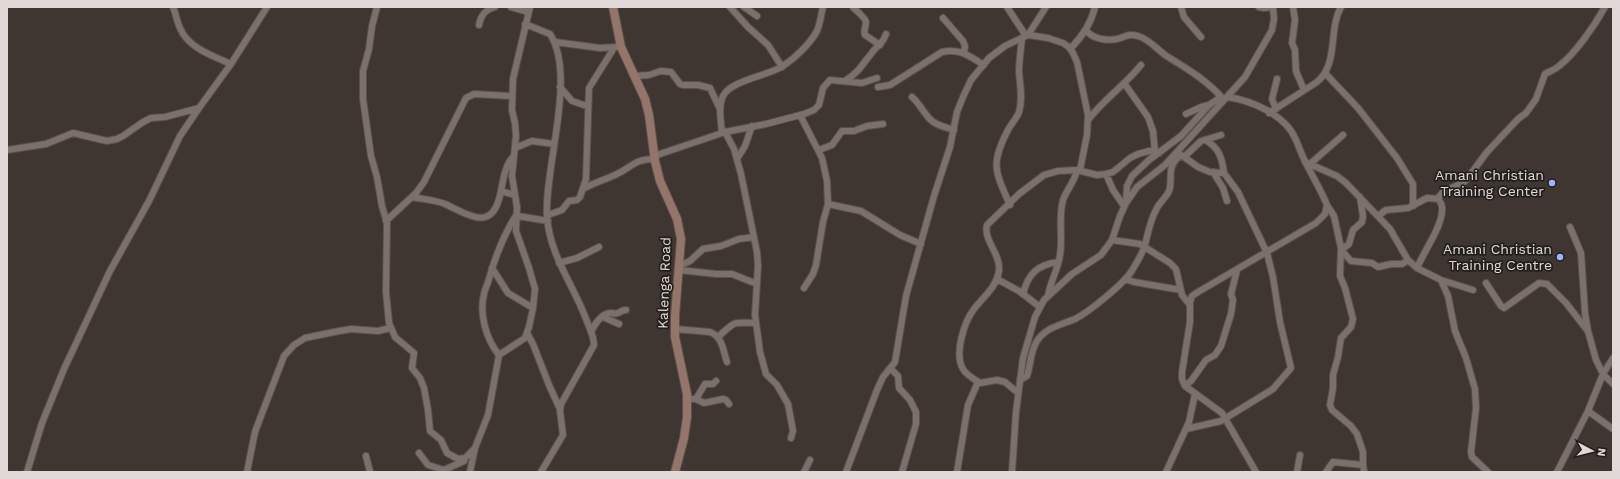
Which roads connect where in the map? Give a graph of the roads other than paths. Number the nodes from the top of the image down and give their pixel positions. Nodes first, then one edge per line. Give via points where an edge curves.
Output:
1 (173, 7) edge
2 (267, 7) edge
3 (377, 7) edge
4 (495, 7) edge
5 (511, 7) edge
6 (613, 7) edge
7 (730, 7) edge
8 (744, 7) edge
9 (823, 7) edge
10 (853, 7) edge
11 (1007, 7) edge
12 (1046, 7) edge
13 (1095, 7) edge
14 (1181, 7) edge
15 (1259, 7) edge
16 (1272, 7) edge
17 (1293, 7) edge
18 (1341, 7) edge
19 (1605, 7) edge
20 (529, 10) edge
21 (757, 16) dead end
22 (944, 18) dead end
23 (525, 24) junction
24 (479, 25) dead end
25 (1086, 30) junction
26 (886, 34) dead end
27 (1025, 37) junction
28 (1201, 37) dead end
29 (555, 42) junction
30 (880, 45) junction
31 (617, 47) junction
32 (1070, 49) junction
33 (964, 53) junction
34 (231, 64) junction
35 (984, 64) junction
36 (1141, 65) dead end
37 (782, 67) junction
38 (1325, 73) junction
39 (634, 76) junction
40 (877, 78) dead end
41 (1277, 79) dead end
42 (845, 82) junction
43 (1124, 83) junction
44 (560, 87) junction
45 (878, 87) dead end
46 (1304, 90) junction
47 (512, 96) junction
48 (912, 97) dead end
49 (1224, 98) junction
50 (1209, 105) junction
51 (587, 106) junction
52 (199, 108) junction
53 (720, 108) junction
54 (1276, 109) junction
55 (1269, 113) junction
56 (1186, 114) dead end
57 (800, 115) junction
58 (1088, 120) junction
59 (883, 124) dead end
60 (752, 126) junction
61 (954, 130) junction
62 (723, 132) junction
63 (1221, 135) dead end
64 (1343, 135) dead end
65 (1205, 140) junction
66 (554, 144) junction
67 (514, 148) junction
68 (7, 150) edge
69 (819, 150) junction
70 (1157, 152) junction
71 (1181, 155) junction
72 (513, 157) junction
73 (654, 157) junction
74 (737, 159) junction
75 (1307, 163) junction
76 (1078, 170) junction
77 (1213, 172) junction
78 (1224, 173) junction
79 (1106, 174) junction
80 (583, 189) junction
81 (501, 191) junction
82 (515, 195) junction
83 (412, 197) junction
84 (1360, 197) junction
85 (1439, 200) junction
86 (1227, 201) dead end
87 (828, 204) junction
88 (1010, 205) junction
89 (1125, 205) junction
90 (1327, 205) junction
91 (1413, 206) junction
92 (518, 215) junction
93 (1378, 216) junction
94 (548, 218) junction
95 (386, 221) junction
96 (1570, 227) dead end
97 (754, 237) junction
98 (1112, 240) junction
99 (921, 244) junction
100 (599, 247) dead end
101 (1144, 247) junction
102 (1342, 251) junction
103 (1267, 253) junction
104 (1408, 260) junction
105 (1058, 262) junction
106 (559, 263) junction
107 (492, 268) junction
108 (679, 268) junction
109 (1417, 268) junction
110 (1237, 270) junction
111 (997, 279) junction
112 (1125, 279) junction
113 (1440, 280) junction
114 (1486, 283) dead end
115 (757, 284) junction
116 (804, 288) dead end
117 (1181, 290) junction
118 (1473, 290) dead end
119 (1023, 294) junction
120 (1048, 296) junction
121 (1190, 305) junction
122 (1040, 307) junction
123 (533, 308) junction
124 (626, 310) dead end
125 (603, 317) junction
126 (756, 323) junction
127 (619, 324) dead end
128 (390, 328) junction
129 (675, 329) junction
130 (1588, 331) junction
131 (591, 332) junction
132 (527, 333) junction
133 (718, 337) junction
134 (499, 355) junction
135 (1613, 359) edge
136 (727, 362) dead end
137 (890, 368) junction
138 (1603, 374) junction
139 (1020, 380) junction
140 (716, 381) dead end
141 (978, 382) junction
142 (1613, 384) edge
143 (1185, 386) junction
144 (1018, 392) junction
145 (1195, 394) junction
146 (687, 399) junction
147 (696, 399) junction
148 (728, 404) dead end
149 (560, 407) junction
150 (1588, 411) junction
151 (1226, 418) junction
152 (1186, 429) junction
153 (1613, 429) edge
154 (791, 438) dead end
155 (475, 448) junction
156 (419, 453) dead end
157 (1300, 455) dead end
158 (366, 456) dead end
159 (472, 460) junction
160 (810, 460) dead end
161 (1363, 465) junction
162 (442, 471) edge
163 (27, 472) edge
164 (247, 472) edge
165 (370, 472) edge
166 (470, 472) edge
167 (542, 472) edge
168 (675, 472) edge
169 (804, 472) edge
170 (846, 472) edge
171 (902, 472) edge
172 (957, 472) edge
173 (1012, 472) edge
174 (1166, 472) edge
175 (1256, 472) edge
176 (1297, 472) edge
177 (1326, 472) edge
178 (1364, 472) edge
179 (1488, 472) edge
180 (1557, 472) edge

1 - 34 street via 184,36 203,51
2 - 34 street
3 - 95 street via 364,71 363,99 371,156
4 - 24 street via 481,16
5 - 20 street
6 - 31 main road, Kalenga Road
7 - 37 street via 768,45
8 - 21 street
9 - 37 street via 815,34
10 - 30 street via 864,18 865,35
11 - 27 street
12 - 27 street
13 - 25 street
14 - 28 street via 1184,17
15 - 16 street
16 - 49 street via 1274,19 1269,36 1252,67
17 - 46 street via 1296,16 1292,43 1296,71
18 - 38 street
19 - 85 street via 1595,24 1566,60 1546,74 1536,99 1526,113 1487,152 1464,182 1443,192
20 - 23 street
22 - 33 street via 964,41
23 - 29 street via 550,34
23 - 47 street via 513,79
25 - 32 street
25 - 49 street via 1091,36 1102,39 1117,39 1129,34 1143,38
26 - 30 street
27 - 32 street via 1048,38 1063,43
27 - 35 street via 1005,46
27 - 88 street via 1019,66 1019,112 1002,140 996,169
29 - 31 street via 600,48
29 - 44 street via 560,67
30 - 42 street via 871,52 862,68
31 - 39 main road, Kalenga Road
31 - 51 street via 588,88
32 - 58 street via 1077,62
33 - 35 street
33 - 45 street via 952,50 942,52 890,85
34 - 52 street
35 - 61 street via 971,80 963,97
36 - 43 street
37 - 53 street via 733,87 723,96
38 - 46 street via 1320,80
38 - 91 street via 1358,108 1397,158 1413,184
39 - 53 street via 661,71 671,72 680,84 710,88
39 - 73 main road, Kalenga Road via 645,99
40 - 42 street via 862,83
41 - 54 street via 1272,99
42 - 57 street via 830,80 823,88 819,105 814,110
43 - 58 street
43 - 70 street via 1148,117
44 - 51 street via 572,101
44 - 66 street
46 - 54 street
47 - 67 street via 516,136
47 - 83 street via 474,94 466,98 424,182
48 - 61 street via 932,121
49 - 50 street
49 - 55 street via 1248,101
49 - 71 street
50 - 56 street
50 - 70 street via 1181,136
51 - 80 street via 586,171
52 - 68 street via 151,118 124,136 107,141 73,133 41,145
52 - 163 street via 180,136 149,201 110,271 64,369 42,423
53 - 62 street
54 - 55 street
55 - 75 street via 1279,118 1290,130
57 - 60 street
57 - 69 street
58 - 76 street via 1085,146
59 - 69 street via 854,131 842,131 832,145
60 - 62 street
60 - 74 street
61 - 99 street
62 - 73 street
62 - 74 street via 732,142
63 - 65 street
64 - 75 street
65 - 71 street
65 - 78 street via 1216,149
66 - 67 street via 532,141
66 - 94 street
67 - 72 street
69 - 87 street via 826,176
70 - 79 street via 1138,154
70 - 89 street via 1132,176 1127,186
71 - 77 street
71 - 89 street via 1137,187
71 - 101 street via 1173,165 1169,190 1156,210
72 - 81 street via 508,164
72 - 82 street
73 - 80 street via 632,163 616,174
73 - 108 main road, Kalenga Road via 660,181 679,230
74 - 97 street
75 - 84 street via 1341,178
75 - 90 street
76 - 79 street via 1097,175
76 - 88 street via 1044,174 1019,194
76 - 105 street via 1062,208
77 - 78 street
77 - 86 street via 1223,188
78 - 103 street via 1238,192
79 - 89 street via 1113,190
80 - 94 street via 578,199 569,202 562,210
81 - 82 street
81 - 83 street via 494,212 476,218 445,204
82 - 92 street
83 - 95 street
84 - 93 street
84 - 102 street via 1362,222 1352,230 1349,244
85 - 91 street via 1427,198
85 - 109 street via 1442,206 1440,221
87 - 99 street via 861,212
87 - 116 street via 816,265
88 - 111 street via 986,230 999,262
89 - 98 street
90 - 102 street via 1334,216
90 - 103 street via 1325,214 1316,223
91 - 93 street via 1388,209
92 - 94 street
92 - 107 street via 498,248
92 - 123 street via 516,231 535,286
93 - 104 street
94 - 106 street via 551,240
95 - 128 street via 386,292
96 - 130 street via 1581,253
97 - 108 street via 703,249
97 - 115 street via 758,266
98 - 101 street via 1140,244
98 - 120 street via 1101,255 1072,274
99 - 137 street via 906,296 895,362
100 - 106 street via 577,258
101 - 112 street via 1137,264
101 - 117 street via 1176,269
102 - 104 street via 1351,261 1372,263 1378,267 1402,264
102 - 161 street via 1340,276 1353,322 1352,327 1341,338 1330,406 1354,429 1363,452
103 - 110 street
103 - 151 street via 1291,368 1273,389
104 - 109 street
105 - 119 street via 1036,270 1028,279
105 - 120 street
106 - 131 street via 574,290
107 - 123 street via 508,293
107 - 134 street via 483,295 484,324 490,343
108 - 115 street via 732,274
108 - 129 main road, Kalenga Road
109 - 113 street
110 - 121 street via 1194,294
110 - 143 street via 1231,294 1231,314 1224,339 1218,351 1206,360
111 - 119 street
111 - 141 street via 964,326 960,348 962,367 966,374
112 - 117 street
112 - 139 street via 1081,315 1042,335 1031,354 1027,376
113 - 118 street
113 - 179 street via 1448,296 1455,331 1475,389 1472,457
114 - 130 street via 1504,308 1539,283 1547,284
115 - 126 street
117 - 121 street
119 - 122 street
120 - 122 street
121 - 143 street via 1190,322 1182,372
122 - 139 street via 1025,348
123 - 132 street
124 - 125 street
125 - 127 street
125 - 131 street via 597,321
126 - 133 street via 734,323
126 - 154 street via 764,370 788,404 793,431
128 - 155 street via 395,337 414,353 412,368 424,388 430,431 439,438 447,453 458,459 465,458
128 - 164 street via 376,332 351,329 334,332 305,338 294,345 284,356 255,432
129 - 133 street via 710,332
129 - 146 main road, Kalenga Road
130 - 138 street
131 - 149 street via 593,348
132 - 134 street via 524,339
132 - 149 street
133 - 136 street
134 - 155 street via 488,415
135 - 138 street
137 - 170 street via 877,390
137 - 171 street via 898,376 899,388 910,400 916,412 916,424
138 - 142 street
138 - 150 street
139 - 144 street
140 - 147 street via 713,384 705,384
141 - 144 street via 1005,382
141 - 172 street via 968,405
143 - 145 street
144 - 173 street
145 - 151 street via 1208,401
145 - 152 street
146 - 147 street
146 - 168 main road, Kalenga Road via 684,438
147 - 148 street via 704,403 723,399
149 - 167 street via 563,435
150 - 153 street
150 - 180 street
151 - 152 street via 1217,423
151 - 175 street
152 - 174 street
155 - 159 street
156 - 162 street via 428,465
157 - 176 street
158 - 165 street
159 - 162 street
159 - 166 street
160 - 169 street
161 - 177 street via 1334,462
161 - 178 street

